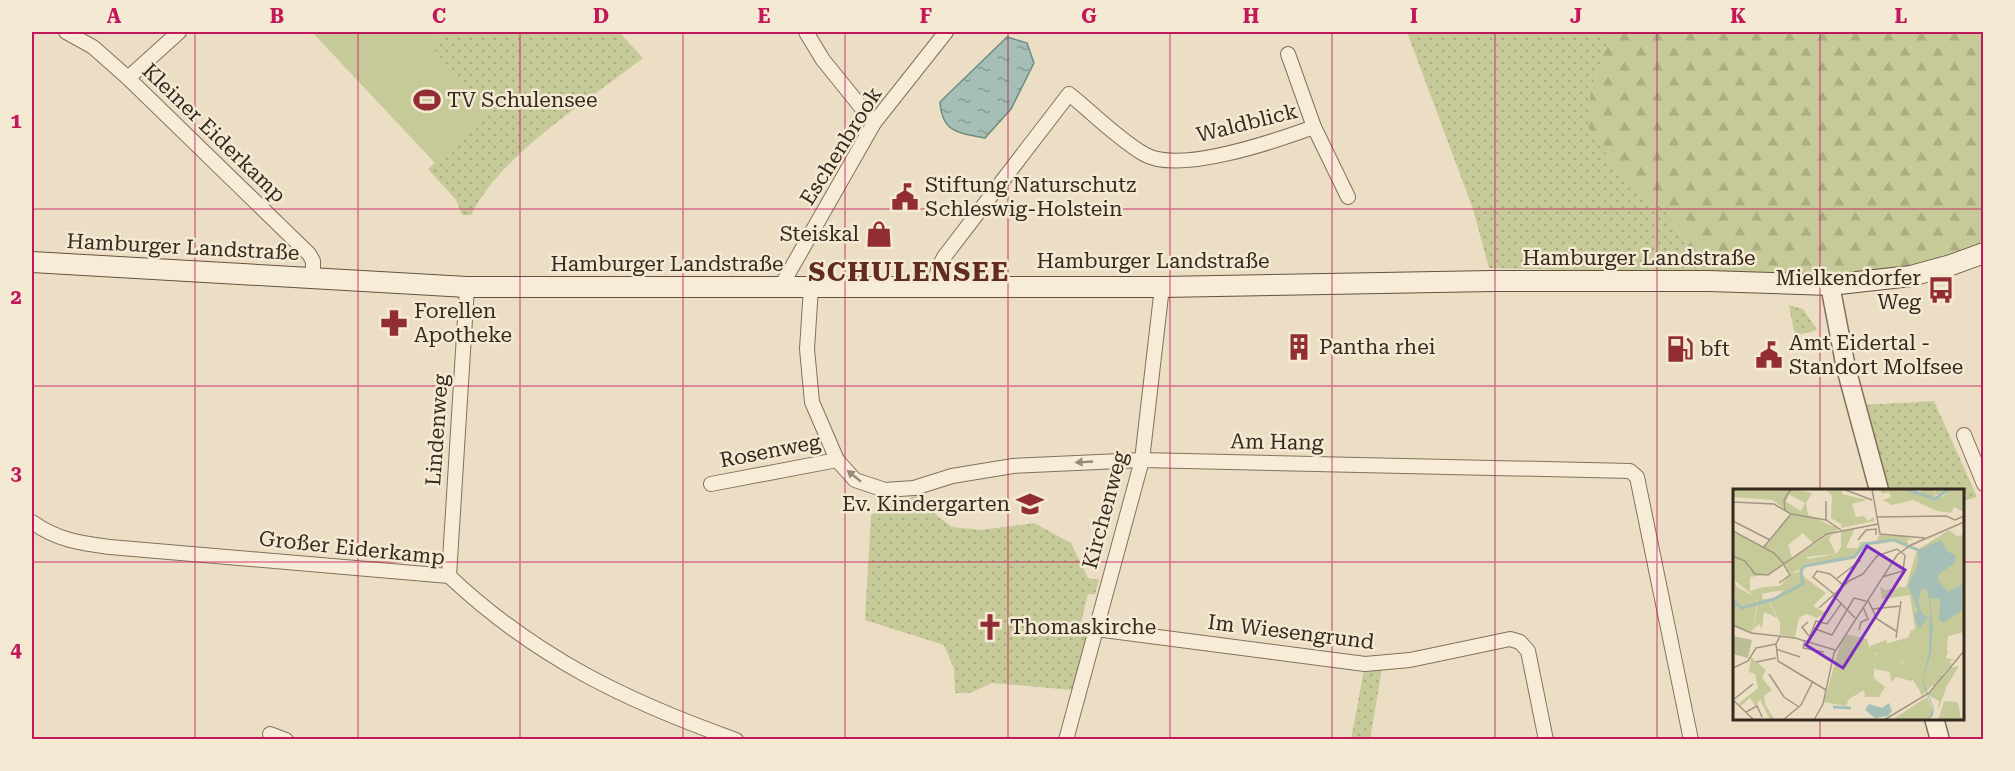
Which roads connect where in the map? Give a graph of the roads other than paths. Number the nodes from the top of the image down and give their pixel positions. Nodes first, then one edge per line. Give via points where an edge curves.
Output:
1 (66, 32) edge
2 (179, 32) edge
3 (806, 32) edge
4 (946, 32) edge
5 (1288, 54) dead end
6 (128, 78) junction
7 (874, 123) junction
8 (1314, 127) junction
9 (1348, 197) dead end
10 (1983, 253) edge
11 (32, 262) edge
12 (313, 278) junction
13 (1830, 285) junction
14 (935, 286) junction
15 (467, 287) junction
16 (811, 287) junction
17 (1162, 287) junction
18 (780, 288) junction
19 (1964, 435) dead end
20 (837, 460) junction
21 (1142, 460) junction
22 (711, 484) dead end
23 (1983, 484) edge
24 (1879, 489) edge
25 (32, 522) edge
26 (449, 576) junction
27 (1096, 629) junction
28 (1935, 720) edge
29 (270, 734) dead end
30 (286, 740) edge
31 (736, 740) edge
32 (1066, 740) edge
33 (1546, 740) edge
34 (1691, 740) edge
35 (1940, 740) edge

1 - 6 street, Kleiner Eiderkamp via 93,47
2 - 6 street
3 - 7 street via 823,60
4 - 7 street, Eschenbrook
5 - 8 street, Waldblick
6 - 12 street, Kleiner Eiderkamp via 309,254
7 - 18 street, Eschenbrook
8 - 9 street, Waldblick
8 - 14 street, Waldblick via 1239,151 1168,160 1146,155 1069,94 944,256
10 - 13 main road, Hamburger Landstraße via 1911,276
11 - 12 main road, Hamburger Landstraße
12 - 15 main road, Hamburger Landstraße
13 - 17 main road, Hamburger Landstraße via 1503,281
13 - 24 street via 1846,368
14 - 16 main road, Hamburger Landstraße
14 - 17 main road, Hamburger Landstraße
15 - 18 main road, Hamburger Landstraße
15 - 26 street, Lindenweg
16 - 18 main road, Hamburger Landstraße
16 - 20 street, Am Hang via 807,349 812,402
17 - 21 street, Kirchenweg
19 - 23 street
21 -> 20 street, Am Hang via 1013,466 952,476 914,488 885,490 855,480
20 - 22 street, Rosenweg
21 - 27 street, Kirchenweg
21 - 34 street, Am Hang via 1630,471 1637,477
25 - 26 street, Großer Eiderkamp via 66,541 111,547
26 - 31 street, Großer Eiderkamp via 482,607 541,650 621,695
27 - 32 street, Kirchenweg
27 - 33 street, Im Wiesengrund via 1365,664 1410,660 1510,639 1520,642 1528,651
28 - 35 street
29 - 30 street

